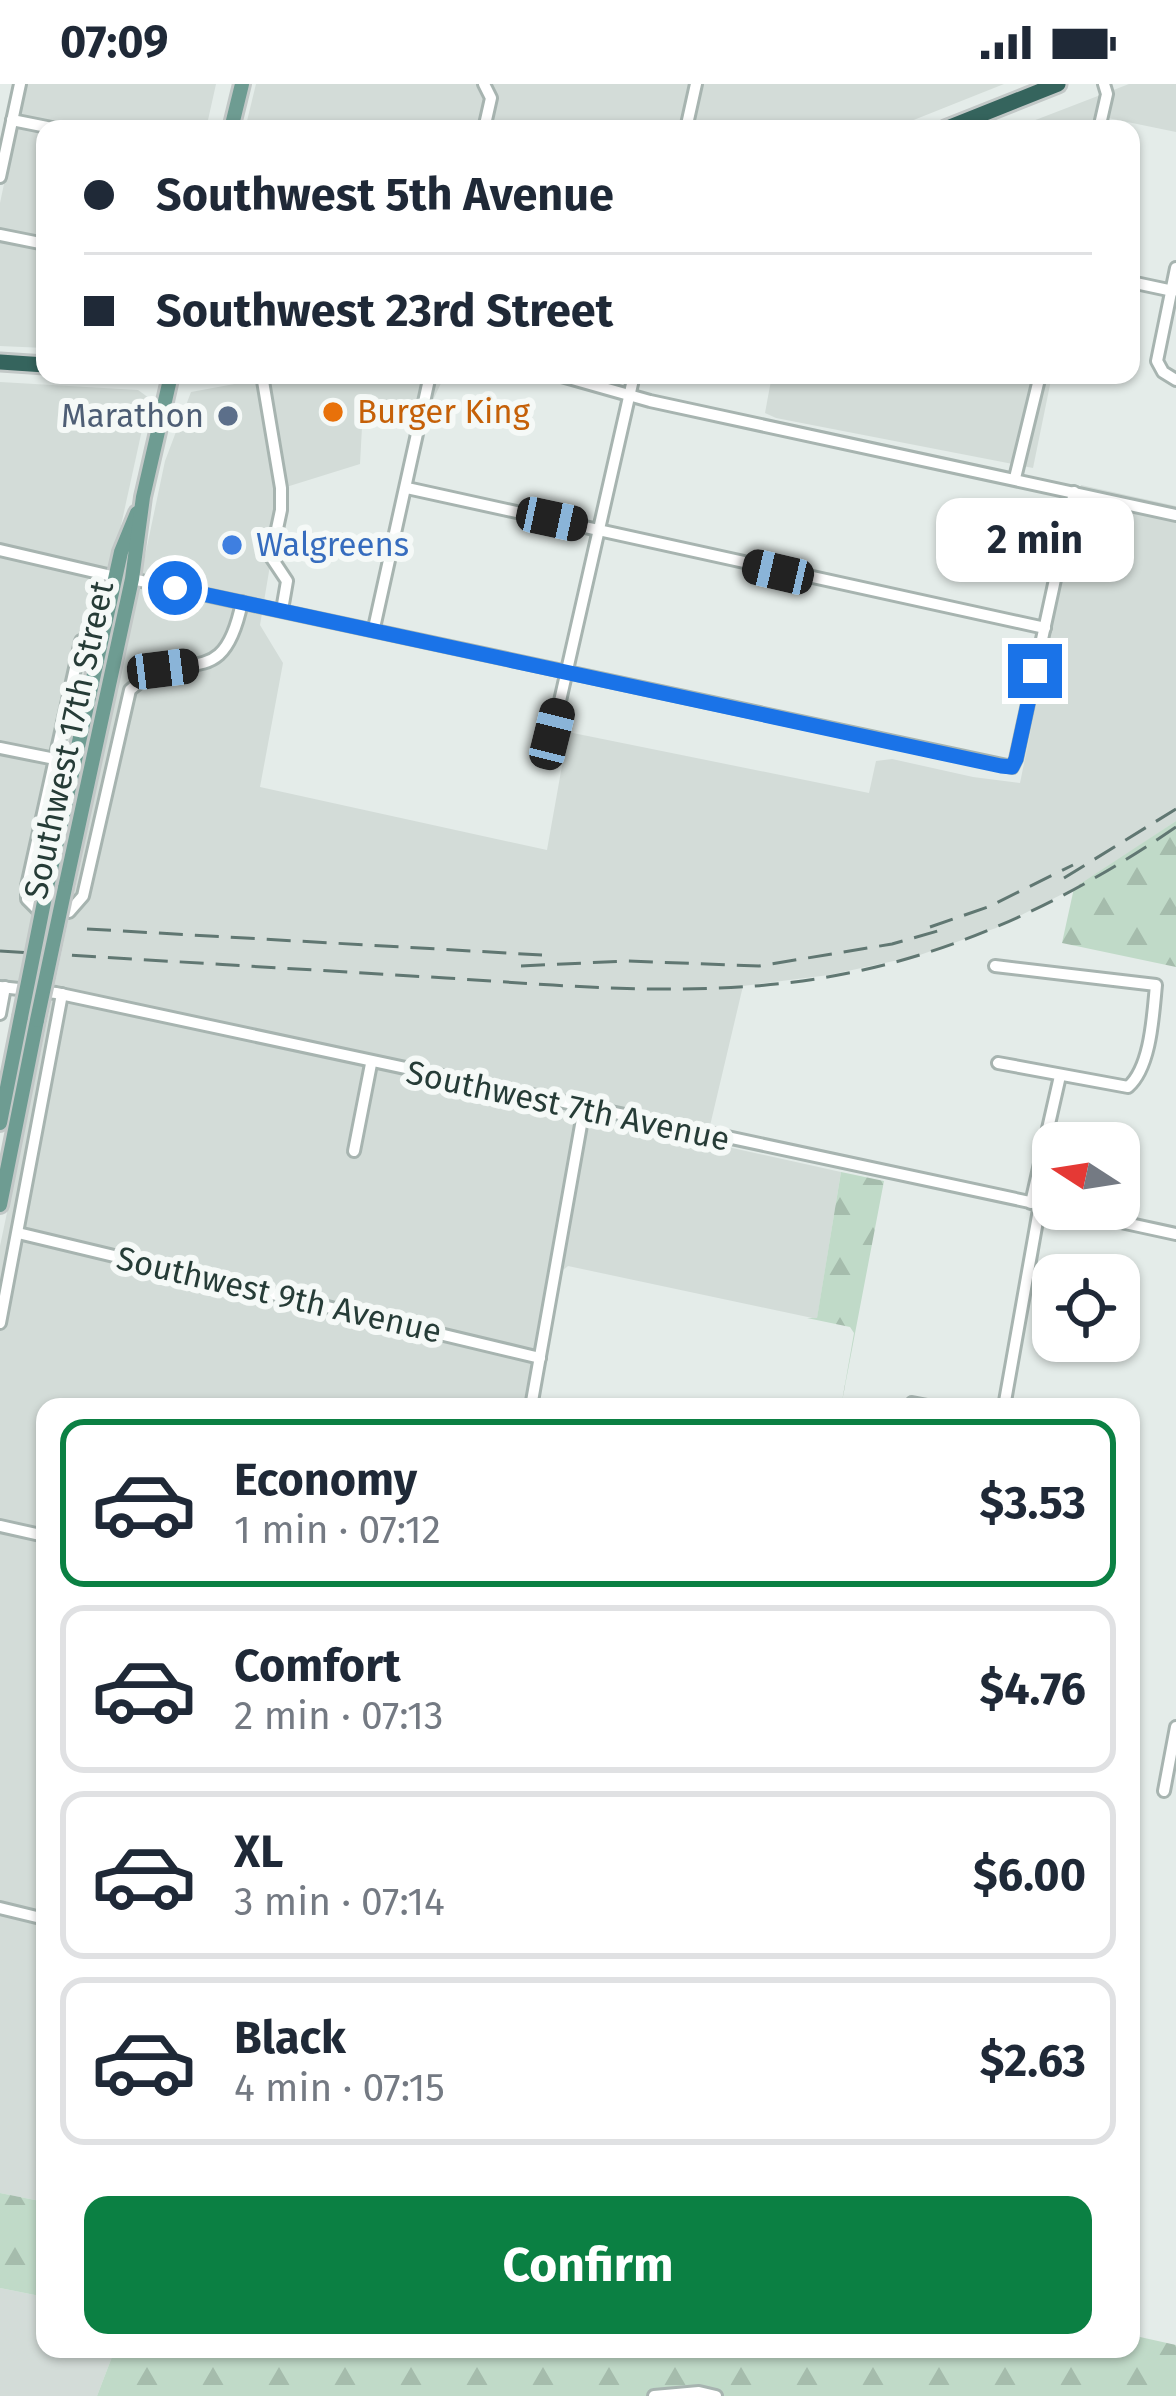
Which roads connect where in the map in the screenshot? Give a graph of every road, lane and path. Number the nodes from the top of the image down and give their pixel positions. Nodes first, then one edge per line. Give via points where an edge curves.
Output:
1 (20, 84) edge
2 (242, 84) edge
3 (484, 84) edge
4 (697, 84) edge
5 (1058, 84) edge
6 (1105, 84) edge
7 (11, 120) junction
8 (233, 120) edge
9 (486, 120) edge
10 (688, 120) edge
11 (968, 120) edge
12 (1101, 120) edge
13 (36, 125) edge
14 (3, 152) edge
15 (0, 177) edge
16 (0, 235) edge
17 (36, 242) edge
18 (1176, 268) edge
19 (1140, 284) edge
20 (1174, 291) edge
21 (0, 362) edge
22 (36, 364) edge
23 (1176, 380) edge
24 (169, 384) edge
25 (264, 384) edge
26 (428, 384) edge
27 (590, 384) edge
28 (632, 384) edge
29 (1038, 384) edge
30 (630, 395) junction
31 (1016, 478) junction
32 (407, 488) junction
33 (1074, 492) junction
34 (143, 497) junction
35 (1176, 515) edge
36 (599, 529) junction
37 (0, 550) edge
38 (116, 577) junction
39 (132, 579) junction
40 (242, 602) junction
41 (281, 610) junction
42 (374, 628) junction
43 (1045, 628) junction
44 (81, 641) dead end
45 (567, 672) junction
46 (550, 745) dead end
47 (0, 748) edge
48 (55, 759) junction
49 (994, 967) dead end
50 (3, 987) edge
51 (62, 994) junction
52 (0, 1014) edge
53 (29, 1018) junction
54 (371, 1064) junction
55 (998, 1064) dead end
56 (1060, 1076) junction
57 (584, 1108) junction
58 (1055, 1122) edge
59 (0, 1123) edge
60 (354, 1151) dead end
61 (1032, 1203) edge
62 (0, 1205) edge
63 (1140, 1226) edge
64 (1041, 1230) edge
65 (18, 1233) junction
66 (1176, 1234) edge
67 (0, 1323) edge
68 (540, 1358) junction
69 (533, 1398) edge
70 (1006, 1398) edge
71 (0, 1526) edge
72 (36, 1534) edge
73 (1176, 1727) edge
74 (1164, 1791) dead end
75 (0, 1908) edge
76 (36, 1917) edge
77 (654, 2396) edge
78 (716, 2396) edge

1 - 7 street
2 - 8 main road
3 - 9 street via 491,98
4 - 10 street
5 - 11 highway
6 - 12 street
7 - 13 street
7 - 14 street
14 - 15 street
16 - 17 street
18 - 20 street
19 - 20 street
20 - 23 street via 1157,361
21 - 22 highway
24 - 34 main road, Southwest 17th Street
25 - 41 street via 281,488 271,557 287,581
26 - 32 street
27 - 30 street
28 - 30 street
29 - 31 street
30 - 31 street
30 - 36 street
31 - 33 street
32 - 36 street
32 - 42 street
33 - 35 street
33 - 43 street
34 - 38 main road, Southwest 17th Street
34 - 39 main road, Southwest 17th Street
36 - 43 street
36 - 45 street
37 - 38 street
38 - 53 main road, Southwest 17th Street, bridge via 47,887
39 - 40 street
39 - 53 main road, Southwest 17th Street, bridge
40 - 41 street
40 - 48 street via 222,654 144,676 130,690 82,896 70,912 38,910 27,899
41 - 42 street
42 - 45 street
43 - 45 street via 1012,767
44 - 48 street
45 - 46 street
47 - 48 street
49 - 56 street via 1156,985 1134,1083
50 - 51 street, Southwest 7th Avenue
50 - 52 street
51 - 54 street, Southwest 7th Avenue
51 - 65 street
53 - 59 main road, Southwest 17th Street
53 - 62 main road, Southwest 17th Street
54 - 57 street, Southwest 7th Avenue
54 - 60 street
55 - 56 street
56 - 58 street
57 - 61 street, Southwest 7th Avenue
57 - 68 street
63 - 66 street, Southwest 7th Avenue
64 - 70 street
65 - 67 street
65 - 68 street, Southwest 9th Avenue
68 - 69 street
71 - 72 street
73 - 74 street
75 - 76 street
77 - 78 street

